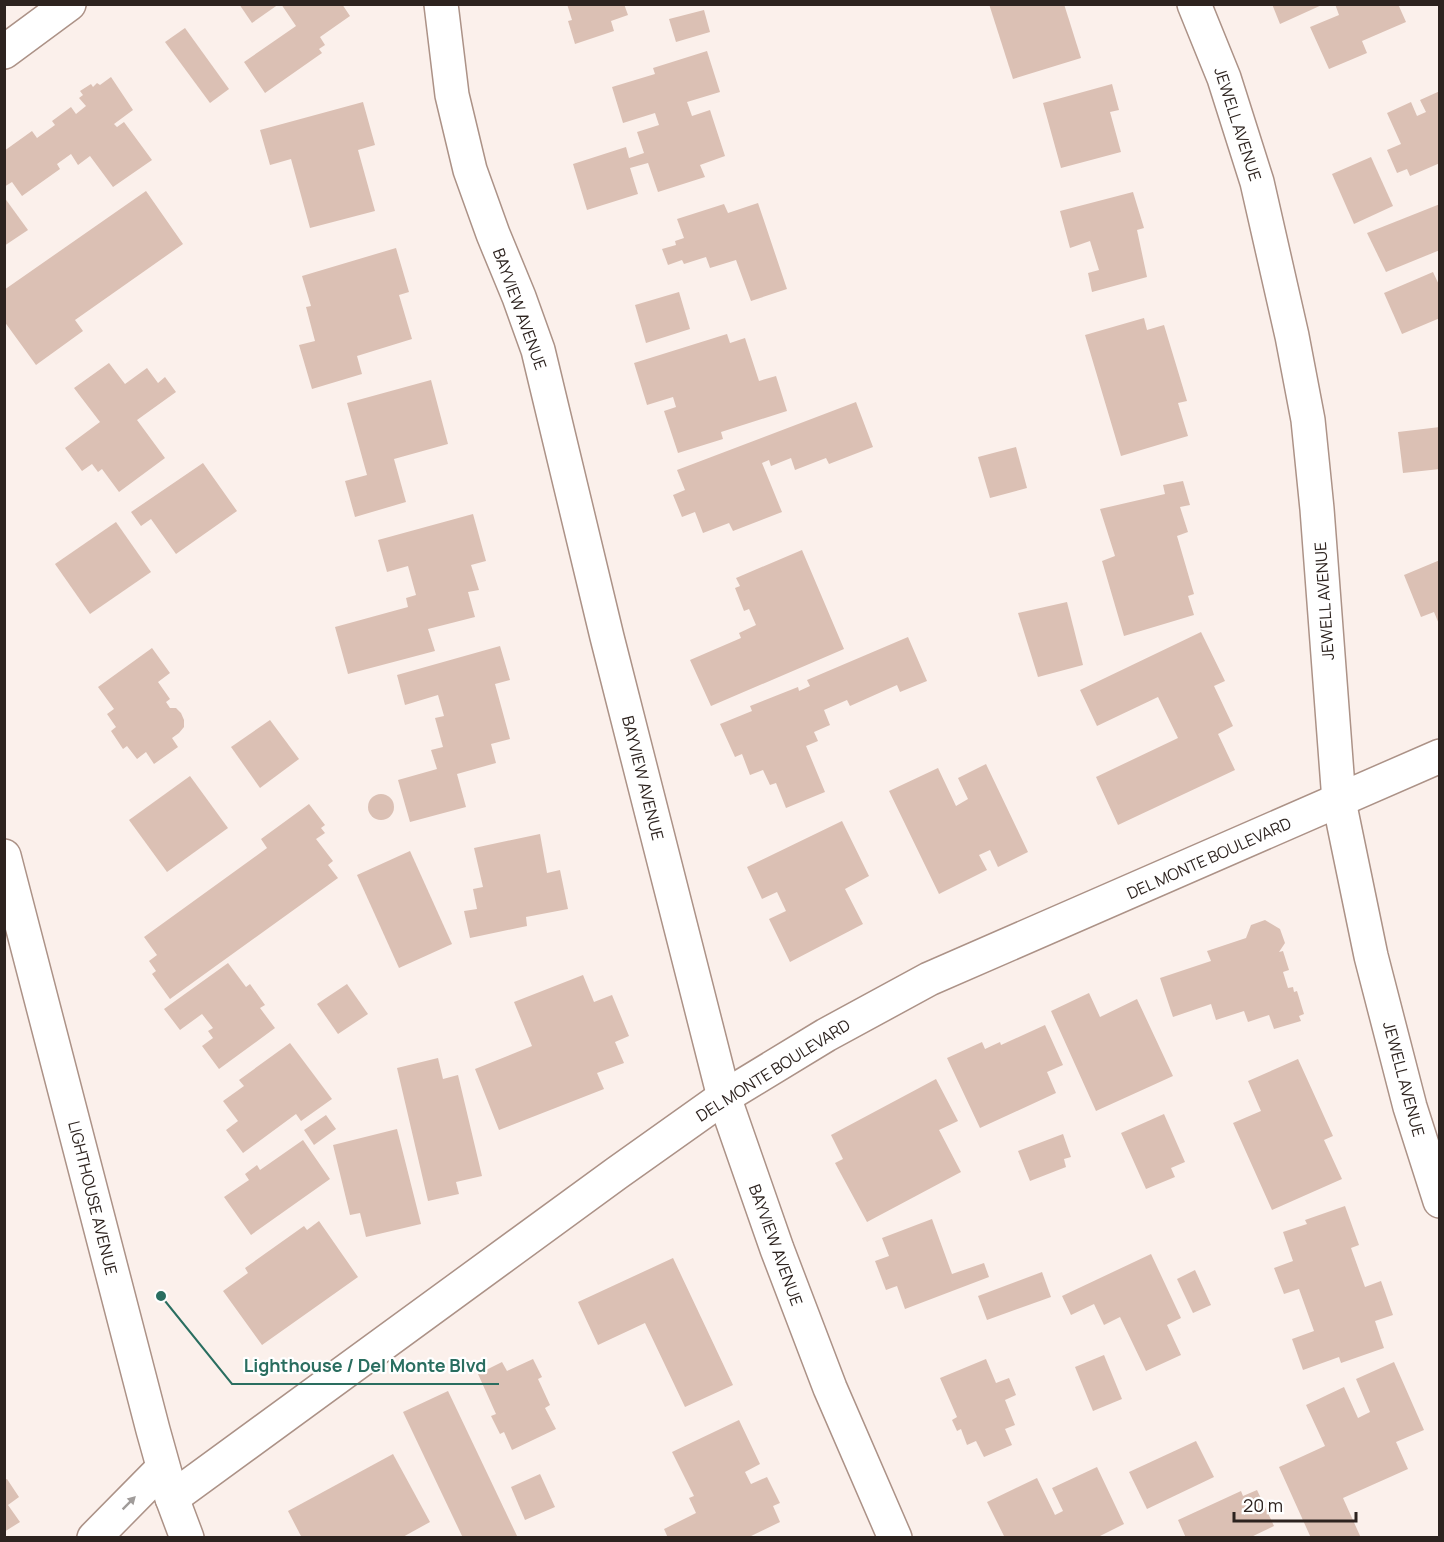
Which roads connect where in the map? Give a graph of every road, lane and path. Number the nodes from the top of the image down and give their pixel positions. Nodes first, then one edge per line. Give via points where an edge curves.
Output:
1 (69, 4) edge
2 (441, 4) edge
3 (1194, 4) edge
4 (4, 52) edge
5 (1440, 756) edge
6 (1339, 801) junction
7 (4, 856) edge
8 (724, 1097) junction
9 (1440, 1201) edge
10 (168, 1483) junction
11 (94, 1538) edge
12 (187, 1538) edge
13 (895, 1538) edge

1 - 4 street
2 - 8 street, BAYVIEW AVENUE via 452,95 470,170 538,350
3 - 6 street, JEWELL AVENUE via 1224,78 1257,182 1308,420
5 - 6 street, DEL MONTE BOULEVARD
6 - 8 street, DEL MONTE BOULEVARD via 929,979
6 - 9 street, JEWELL AVENUE via 1371,956 1410,1107
7 - 10 street, LIGHTHOUSE AVENUE
8 - 10 street, DEL MONTE BOULEVARD via 451,1293
8 - 13 street, BAYVIEW AVENUE via 830,1388
11 -> 10 street, DEL MONTE BOULEVARD
10 - 12 street, LIGHTHOUSE AVENUE

